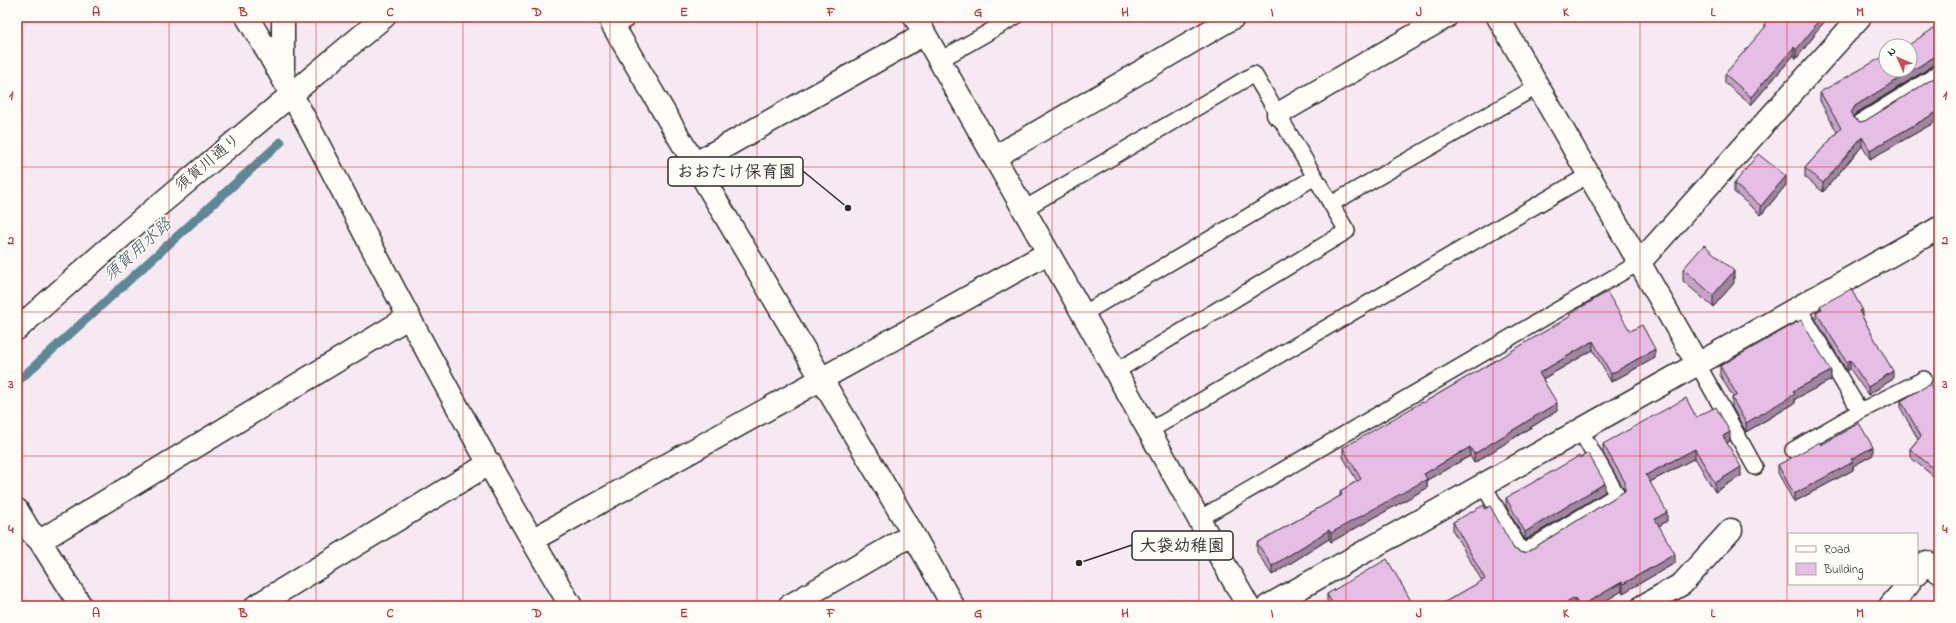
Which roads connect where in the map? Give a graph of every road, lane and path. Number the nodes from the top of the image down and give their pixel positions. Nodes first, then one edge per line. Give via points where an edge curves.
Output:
1 (247, 17) edge
2 (283, 17) edge
3 (384, 17) edge
4 (624, 17) edge
5 (1016, 17) edge
6 (1234, 17) edge
7 (1446, 17) edge
8 (1498, 17) edge
9 (1860, 17) edge
10 (920, 25) edge
11 (940, 60) junction
12 (1939, 73) edge
13 (287, 85) junction
14 (1538, 86) junction
15 (1278, 114) junction
16 (1860, 122) edge
17 (994, 157) junction
18 (694, 164) junction
19 (1590, 174) junction
20 (1315, 177) junction
21 (1331, 204) junction
22 (1024, 209) junction
23 (1939, 228) edge
24 (1048, 253) junction
25 (1640, 262) junction
26 (1798, 307) junction
27 (1083, 314) junction
28 (409, 317) junction
29 (17, 329) edge
30 (1697, 363) junction
31 (1115, 372) junction
32 (822, 379) junction
33 (1924, 379) dead end
34 (1860, 411) junction
35 (1580, 430) junction
36 (1149, 431) junction
37 (1793, 450) dead end
38 (490, 463) junction
39 (1755, 467) dead end
40 (1484, 486) junction
41 (17, 510) edge
42 (1199, 519) junction
43 (1731, 530) dead end
44 (913, 534) junction
45 (532, 540) junction
46 (40, 541) junction
47 (1908, 585) edge
48 (81, 606) edge
49 (256, 606) edge
50 (571, 606) edge
51 (789, 606) edge
52 (953, 606) edge
53 (1248, 606) edge
54 (1268, 606) edge
55 (1643, 606) edge
56 (1890, 606) edge

1 - 13 street
2 - 13 street
3 - 13 street, 須賀川通り
4 - 18 street via 612,24
5 - 11 lane
6 - 17 street
7 - 15 street
8 - 14 street
9 - 25 street
10 - 11 street
10 - 18 street
11 - 17 street
12 - 16 lane
13 - 28 street
13 - 29 street, 須賀川通り
14 - 19 street
14 - 21 lane
15 - 20 lane
15 - 22 lane via 1254,74
17 - 22 street
18 - 32 street
19 - 25 street
19 - 36 lane
20 - 21 lane
20 - 27 lane
21 - 31 lane via 1347,231
22 - 24 street
23 - 26 street
24 - 27 street
24 - 32 street
25 - 30 street
25 - 42 lane
26 - 30 street
26 - 34 lane
27 - 31 street
28 - 38 street
28 - 46 street
30 - 35 street
30 - 39 lane
31 - 36 street
32 - 44 street
32 - 45 street
33 - 34 lane
34 - 37 lane
35 - 40 street
35 - 40 lane via 1616,495 1522,553
36 - 42 street
38 - 45 street
38 - 49 street
40 - 54 street
41 - 46 street via 29,530
42 - 53 street
43 - 55 street via 1682,584
44 - 51 street
44 - 52 street
45 - 50 street
46 - 48 street
47 - 56 street

